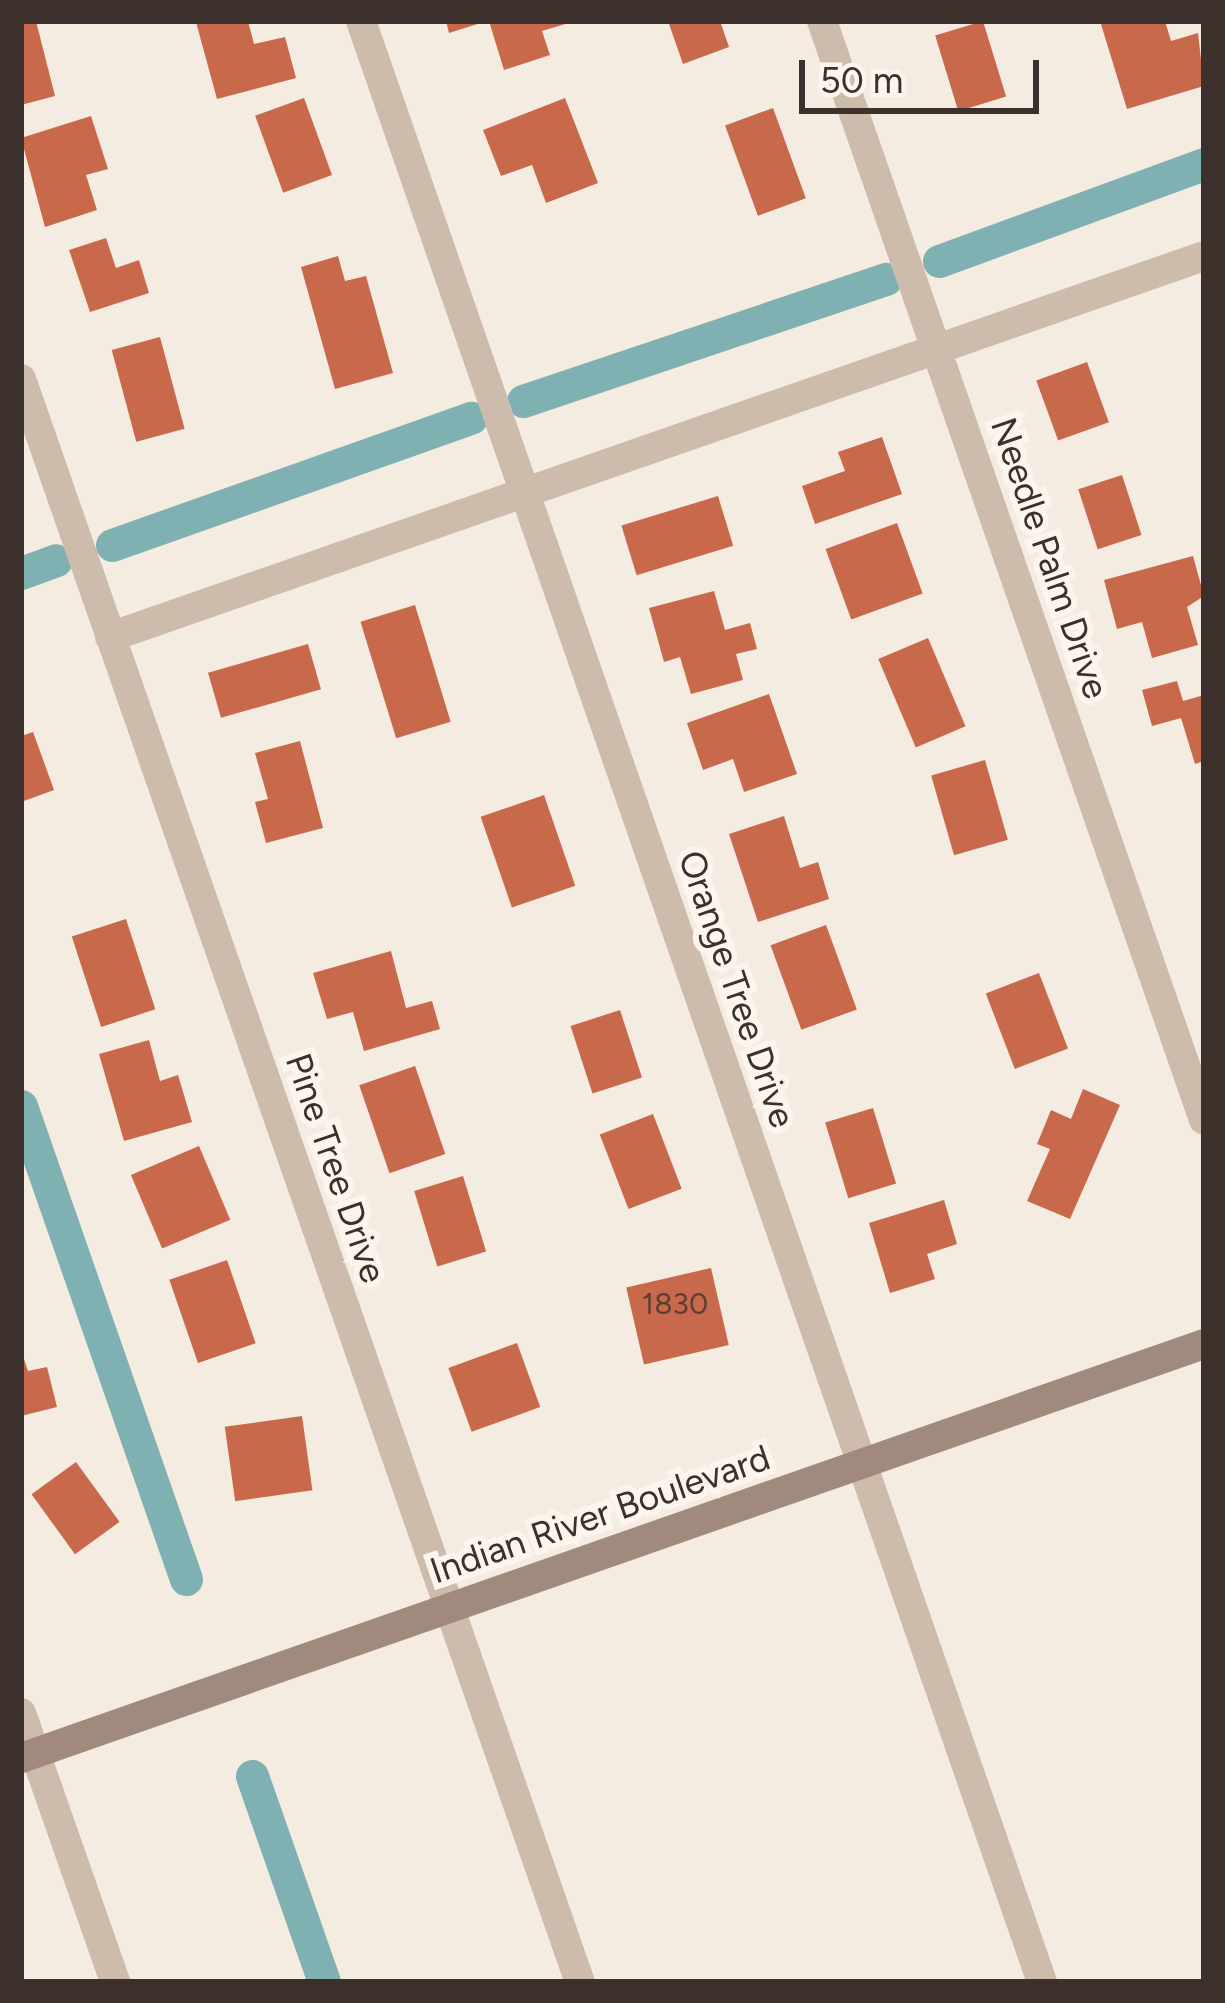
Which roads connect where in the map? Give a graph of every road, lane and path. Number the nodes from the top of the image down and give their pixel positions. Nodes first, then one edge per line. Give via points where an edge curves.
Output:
1 (361, 21) edge
2 (822, 21) edge
3 (1204, 256) edge
4 (936, 350) junction
5 (21, 379) edge
6 (524, 494) junction
7 (110, 637) junction
8 (1204, 1120) edge
9 (1204, 1344) edge
10 (862, 1463) junction
11 (450, 1607) junction
12 (21, 1713) edge
13 (28, 1755) edge
14 (115, 1982) edge
15 (580, 1982) edge
16 (1042, 1982) edge

1 - 6 street, Orange Tree Drive
2 - 4 street, Needle Palm Drive
3 - 4 street
4 - 6 street
4 - 8 street, Needle Palm Drive
5 - 7 street, Pine Tree Drive
6 - 7 street
6 - 10 street, Orange Tree Drive
7 - 11 street, Pine Tree Drive
9 - 10 main road, Indian River Boulevard
10 - 11 main road, Indian River Boulevard
10 - 16 street, Orange Tree Drive
11 - 13 main road, Indian River Boulevard
11 - 15 street, Pine Tree Drive
12 - 13 street
13 - 14 street

